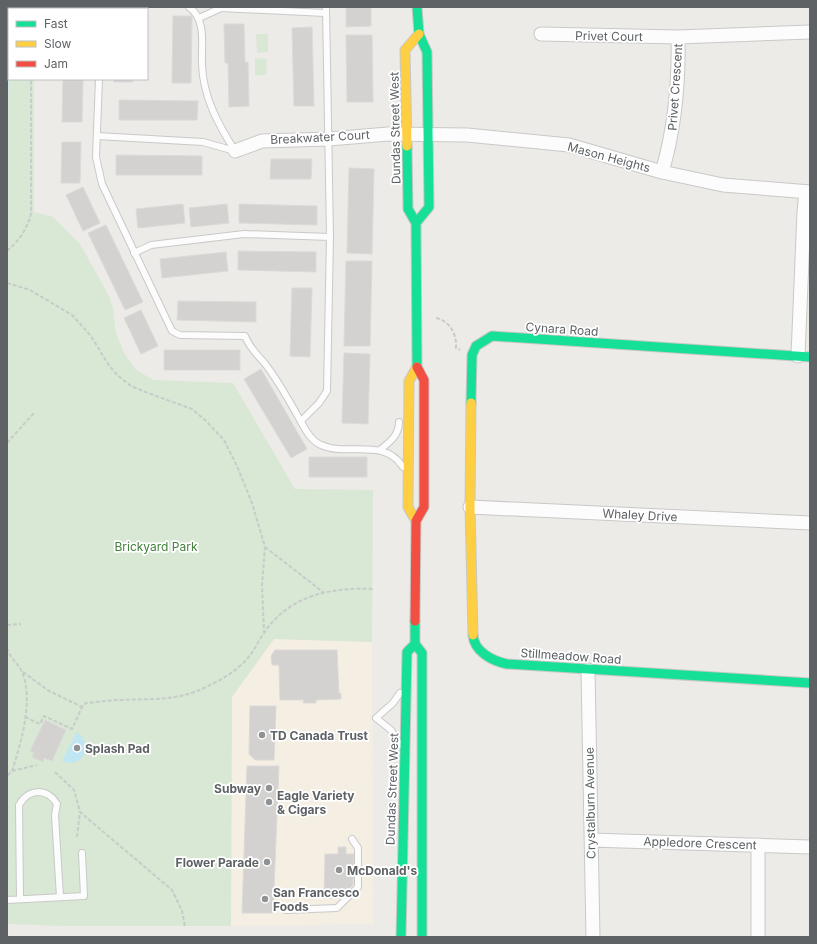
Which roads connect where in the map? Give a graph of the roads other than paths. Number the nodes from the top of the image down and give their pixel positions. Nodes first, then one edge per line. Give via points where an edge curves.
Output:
1 (189, 7) edge
2 (417, 7) edge
3 (325, 10) edge
4 (199, 18) junction
5 (810, 32) edge
6 (419, 34) junction
7 (541, 34) dead end
8 (678, 37) junction
9 (99, 80) edge
10 (407, 134) junction
11 (428, 134) junction
12 (97, 136) junction
13 (329, 138) junction
14 (235, 151) junction
15 (662, 172) junction
16 (808, 192) edge
17 (416, 223) junction
18 (330, 237) junction
19 (134, 253) junction
20 (804, 357) edge
21 (417, 367) junction
22 (399, 415) dead end
23 (301, 420) junction
24 (381, 449) junction
25 (408, 481) junction
26 (470, 507) junction
27 (416, 521) junction
28 (810, 523) edge
29 (415, 644) junction
30 (588, 670) junction
31 (406, 683) junction
32 (810, 683) edge
33 (405, 754) junction
34 (352, 839) dead end
35 (591, 840) junction
36 (758, 845) junction
37 (810, 847) edge
38 (82, 852) dead end
39 (60, 897) junction
40 (20, 899) junction
41 (7, 900) edge
42 (286, 910) dead end
43 (401, 937) edge
44 (422, 937) edge
45 (593, 937) edge
46 (758, 937) edge

1 - 4 lane
2 - 6 main road
3 - 4 lane via 221,8
3 - 13 lane
4 - 14 lane via 202,27 202,65 206,93 219,126
5 - 8 street, Privet Crescent
6 - 10 main road, Dundas Street West via 406,50
6 - 11 main road via 427,52
7 - 8 street, Privet Court
8 - 15 street, Privet Crescent via 677,86 671,144
9 - 12 lane
10 - 11 street, Mason Heights
10 - 13 street, Breakwater Court
10 - 17 main road, Dundas Street West via 408,209
11 - 15 street, Mason Heights via 467,135 569,145
11 - 17 main road via 429,207
12 - 14 lane via 203,142
12 - 19 lane via 96,157 102,184
13 - 14 street, Breakwater Court via 262,141
13 - 18 lane
15 - 16 street, Mason Heights via 723,185
16 - 20 street via 804,212
17 - 21 main road, Dundas Street West
18 - 19 lane via 244,234 151,245
18 - 23 lane via 327,391 319,403
19 - 23 lane via 172,331 180,335 245,336 249,346 267,366
20 - 26 main road, Cynara Road via 492,336 476,346 472,355
21 - 25 main road, Dundas Street West via 406,382
21 - 27 main road, Dundas Street West via 424,380 424,507
22 - 24 lane via 399,430
23 - 24 lane via 307,432 320,445 329,448
24 - 25 lane via 398,459
25 - 27 main road, Dundas Street West via 408,507
26 - 28 street, Whaley Drive
26 - 30 main road, Stillmeadow Road via 473,638 479,650 490,660 507,664
27 - 29 main road, Dundas Street West
29 - 31 main road, Dundas Street West via 407,652
29 - 44 main road, Dundas Street West via 422,653
30 - 32 main road, Stillmeadow Road
30 - 35 street, Crystalburn Avenue
31 - 33 main road, Dundas Street West
31 - 33 lane via 393,703 376,718 391,730
33 - 43 main road, Dundas Street West
34 - 42 lane via 358,848 358,887 337,908
35 - 36 street, Appledore Crescent
35 - 45 street, Crystalburn Avenue
36 - 37 street, Appledore Crescent
36 - 46 street
38 - 39 lane via 84,896
39 - 40 lane
39 - 40 lane via 55,815 57,804 51,795 38,791 30,792 23,797 19,805
40 - 41 lane

